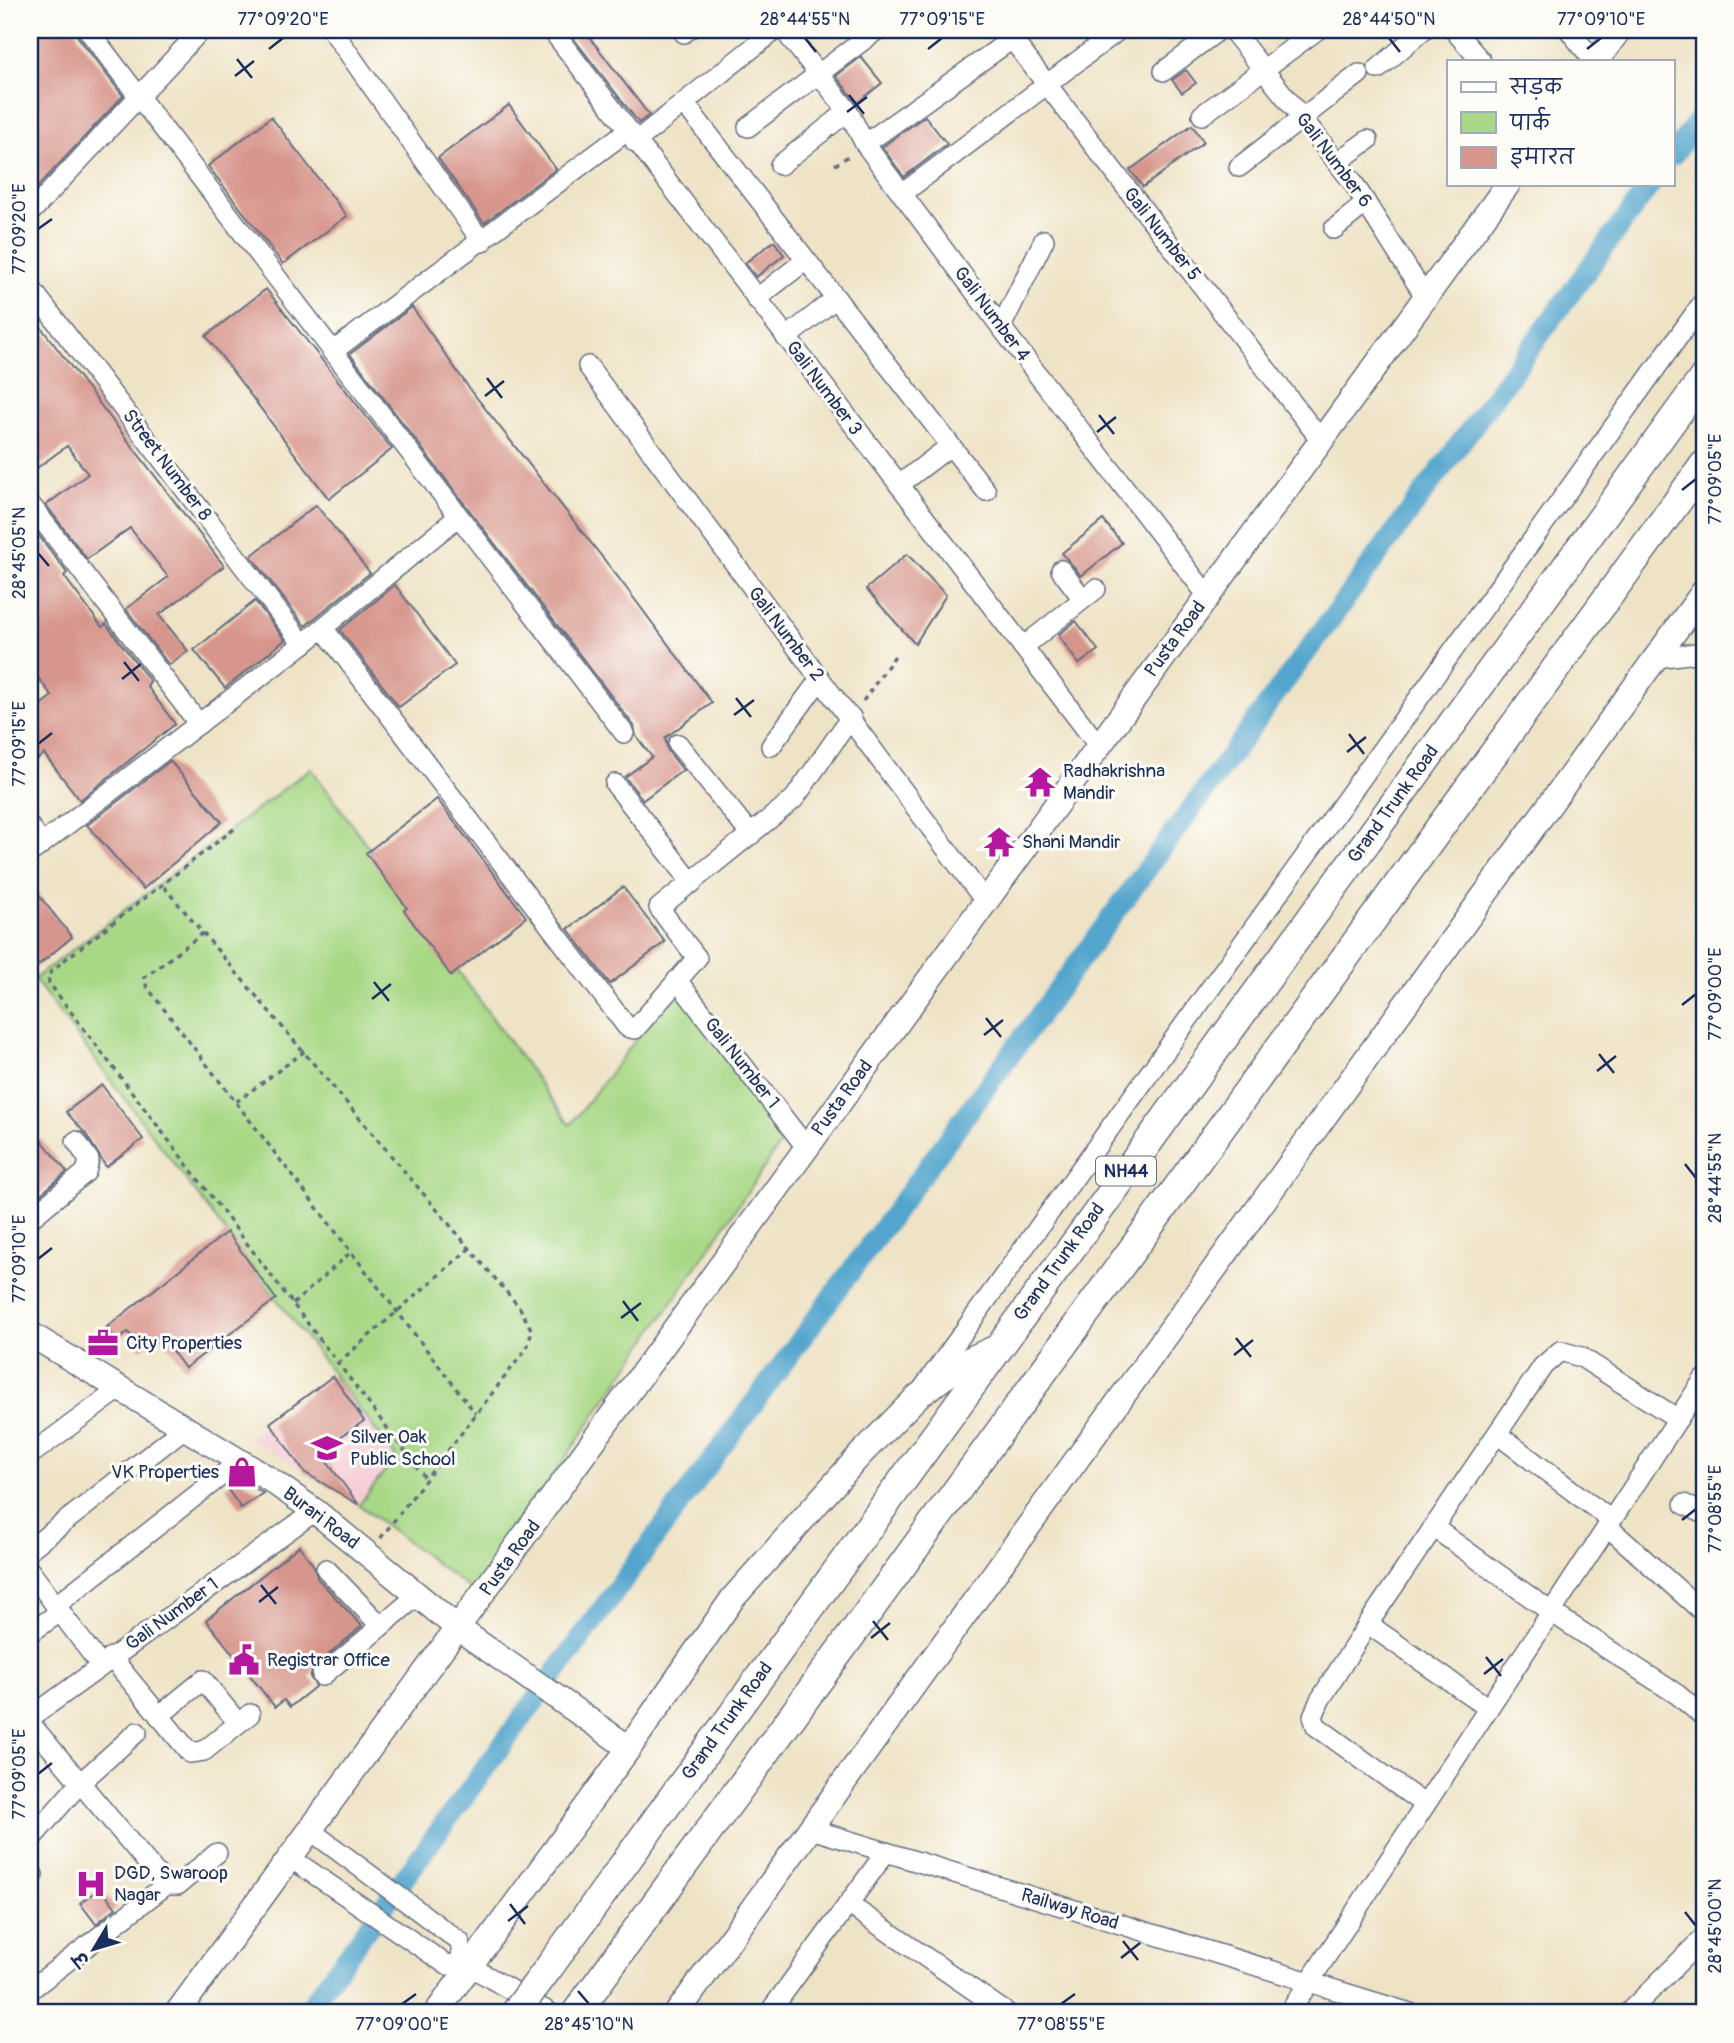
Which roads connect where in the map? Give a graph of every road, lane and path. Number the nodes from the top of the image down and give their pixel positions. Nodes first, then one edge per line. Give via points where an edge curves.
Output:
1 (89, 30) edge
2 (201, 30) edge
3 (332, 30) edge
4 (552, 30) edge
5 (775, 30) edge
6 (784, 30) edge
7 (877, 30) edge
8 (1219, 30) edge
9 (1232, 30) edge
10 (1317, 30) edge
11 (1423, 30) edge
12 (1454, 30) edge
13 (1569, 30) edge
14 (1619, 30) edge
15 (1115, 33) dead end
16 (1009, 34) edge
17 (1480, 60) edge
18 (1594, 60) edge
19 (1596, 60) edge
20 (1263, 69) junction
21 (1164, 71) dead end
22 (818, 74) junction
23 (1048, 85) junction
24 (139, 96) junction
25 (684, 103) junction
26 (848, 111) junction
27 (1202, 115) dead end
28 (1303, 117) junction
29 (748, 127) dead end
30 (631, 137) junction
31 (1368, 140) dead end
32 (865, 144) junction
33 (1337, 162) junction
34 (780, 165) dead end
35 (1238, 167) dead end
36 (1507, 186) edge
37 (903, 193) junction
38 (1366, 203) junction
39 (30, 212) edge
40 (1334, 229) dead end
41 (1044, 240) dead end
42 (482, 242) junction
43 (806, 260) junction
44 (30, 287) edge
45 (836, 298) junction
46 (1426, 298) junction
47 (756, 299) junction
48 (1704, 300) edge
49 (1001, 327) junction
50 (786, 338) junction
51 (332, 352) junction
52 (588, 366) dead end
53 (1704, 377) edge
54 (1320, 439) junction
55 (950, 446) junction
56 (1704, 465) edge
57 (899, 485) junction
58 (986, 491) dead end
59 (30, 504) edge
60 (458, 517) junction
61 (1061, 570) dead end
62 (1704, 591) edge
63 (1207, 595) junction
64 (323, 628) junction
65 (303, 644) junction
66 (1023, 647) junction
67 (1704, 652) edge
68 (897, 653) dead end
69 (1656, 658) junction
70 (820, 679) junction
71 (851, 717) junction
72 (199, 724) junction
73 (624, 733) dead end
74 (678, 744) dead end
75 (1098, 745) junction
76 (771, 747) dead end
77 (615, 784) dead end
78 (30, 827) edge
79 (234, 829) dead end
80 (751, 835) junction
81 (36, 848) edge
82 (692, 883) junction
83 (163, 887) junction
84 (985, 901) junction
85 (203, 933) junction
86 (677, 980) junction
87 (304, 1051) junction
88 (236, 1102) junction
89 (76, 1141) dead end
90 (806, 1147) junction
91 (30, 1219) edge
92 (470, 1248) junction
93 (351, 1252) junction
94 (293, 1304) junction
95 (397, 1311) junction
96 (30, 1334) edge
97 (999, 1346) junction
98 (338, 1363) junction
99 (1704, 1379) edge
100 (121, 1388) junction
101 (918, 1396) junction
102 (476, 1414) junction
103 (1678, 1419) junction
104 (186, 1427) junction
105 (1497, 1434) junction
106 (30, 1455) edge
107 (240, 1461) junction
108 (426, 1479) junction
109 (1684, 1504) dead end
110 (315, 1511) junction
111 (1704, 1514) edge
112 (1609, 1523) junction
113 (1433, 1527) junction
114 (30, 1549) edge
115 (368, 1554) junction
116 (326, 1569) dead end
117 (30, 1571) edge
118 (418, 1595) junction
119 (57, 1609) junction
120 (1550, 1612) junction
121 (1704, 1613) edge
122 (1368, 1624) junction
123 (381, 1626) junction
124 (459, 1629) junction
125 (30, 1633) edge
126 (105, 1661) junction
127 (323, 1676) dead end
128 (1487, 1707) junction
129 (159, 1716) junction
130 (1704, 1717) edge
131 (30, 1720) edge
132 (137, 1732) dead end
133 (629, 1748) junction
134 (80, 1783) junction
135 (1425, 1805) junction
136 (811, 1829) junction
137 (310, 1830) junction
138 (31, 1839) edge
139 (886, 1852) junction
140 (217, 1853) dead end
141 (289, 1857) junction
142 (166, 1885) junction
143 (848, 1904) junction
144 (1704, 1937) edge
145 (467, 1964) junction
146 (1309, 1982) junction
147 (30, 1990) edge
148 (582, 2005) edge
149 (177, 2013) edge
150 (436, 2013) edge
151 (516, 2013) edge
152 (550, 2013) edge
153 (677, 2013) edge
154 (769, 2013) edge
155 (1007, 2013) edge
156 (1289, 2013) edge
157 (1410, 2013) edge
158 (1628, 2013) edge

1 - 24 street
2 - 24 street
3 - 42 street
4 - 30 street, Gali Number 3
5 - 25 street
6 - 22 street, Gali Number 4
7 - 22 street
8 - 21 street
9 - 20 street, Gali Number 6
10 - 20 street
11 - 28 street
12 - 17 street
13 - 18 street
14 - 19 main road
15 - 23 street
16 - 23 street, Gali Number 5
16 - 32 street
20 - 27 street
20 - 28 street, Gali Number 6
22 - 26 street, Gali Number 4
22 - 29 street
23 - 37 street
23 - 54 street, Gali Number 5
24 - 39 street
24 - 51 street
25 - 30 street
25 - 43 street
26 - 32 street, Gali Number 4
26 - 34 street
28 - 33 street, Gali Number 6
28 - 35 street
30 - 42 street
30 - 47 street, Gali Number 3
31 - 33 street
32 - 37 street, Gali Number 4
33 - 38 street, Gali Number 6
36 - 46 main road, Pusta Road
37 - 49 street, Gali Number 4
38 - 40 street
38 - 46 street, Gali Number 6
41 - 49 street
42 - 51 street
43 - 45 street
43 - 47 street
44 - 65 street, Street Number 8
45 - 50 street
45 - 55 street
46 - 54 main road, Pusta Road
47 - 50 street, Gali Number 3
48 - 101 street
49 - 63 street, Gali Number 4
50 - 57 street, Gali Number 3
51 - 60 street
52 - 70 street, Gali Number 2
53 - 97 highway, Grand Trunk Road / NH44
54 - 63 main road, Pusta Road
55 - 57 street
55 - 58 street
56 - 148 highway, NH44
57 - 66 street, Gali Number 3
59 - 72 street
60 - 64 street
60 - 73 street
61 - 66 street via 1089,594
62 - 69 main road
63 - 75 main road, Pusta Road
64 - 65 street
64 - 86 street via 627,1027 641,1025
65 - 72 street
66 - 75 street, Gali Number 3
67 - 69 street
68 - 71 path
69 - 136 main road
70 - 71 street, Gali Number 2
70 - 76 street
71 - 80 street via 794,799
71 - 84 street, Gali Number 2
72 - 81 street
74 - 80 street
75 - 84 main road, Pusta Road
77 - 82 street
78 - 81 street
79 - 83 path
80 - 82 street
82 - 86 street via 659,908 697,958
83 - 85 path
83 - 94 path via 62,962 48,975 49,983
84 - 90 main road, Pusta Road
85 - 87 path
85 - 88 path via 144,978
86 - 90 street, Gali Number 1
87 - 88 path
87 - 92 path
88 - 93 path
89 - 91 street via 89,1160 86,1172
90 - 124 main road, Pusta Road
92 - 95 path
92 - 102 path via 520,1308 532,1331 527,1348
93 - 94 path
93 - 95 path
94 - 98 path
95 - 98 path
95 - 102 path
96 - 100 main road, Burari Road
97 - 101 main road via 970,1359
97 - 151 highway, Grand Trunk Road / NH44, bridge
98 - 108 path
99 - 103 street
100 - 104 main road, Burari Road
100 - 106 street
101 - 133 main road via 733,1598
102 - 108 path
103 - 105 street via 1581,1357 1560,1351 1543,1366
103 - 112 street
104 - 107 main road, Burari Road
104 - 114 street
105 - 112 street
105 - 113 street
107 - 110 main road, Burari Road
107 - 119 street
108 - 115 path
109 - 111 street
110 - 115 main road, Burari Road
110 - 126 street, Gali Number 1
112 - 120 street
112 - 121 street
113 - 120 street
113 - 122 street
115 - 118 main road, Burari Road
116 - 123 street
117 - 119 street
118 - 123 street
118 - 124 main road, Burari Road
119 - 125 street
119 - 126 street
120 - 128 street
120 - 130 street via 1668,1688
122 - 128 street
122 - 135 street via 1320,1700 1313,1716 1316,1726
123 - 127 street
124 - 133 main road, Burari Road
124 - 137 main road, Pusta Road
126 - 129 street
126 - 131 street, Gali Number 1
128 - 135 street
129 - 129 street via 190,1753 204,1751 244,1718 203,1680
131 - 134 street
132 - 134 street
133 - 145 main road
134 - 138 street
134 - 142 street
135 - 146 street
136 - 139 street, Railway Road
136 - 153 main road
137 - 141 main road, Pusta Road
137 - 145 street via 460,1942
139 - 143 street
139 - 146 street, Railway Road
140 - 142 street via 178,1885
141 - 145 street via 447,1965
141 - 149 main road, Pusta Road
142 - 147 street
143 - 154 street
143 - 155 street
144 - 158 street
145 - 150 main road
145 - 152 street
146 - 156 street
146 - 157 street, Railway Road

